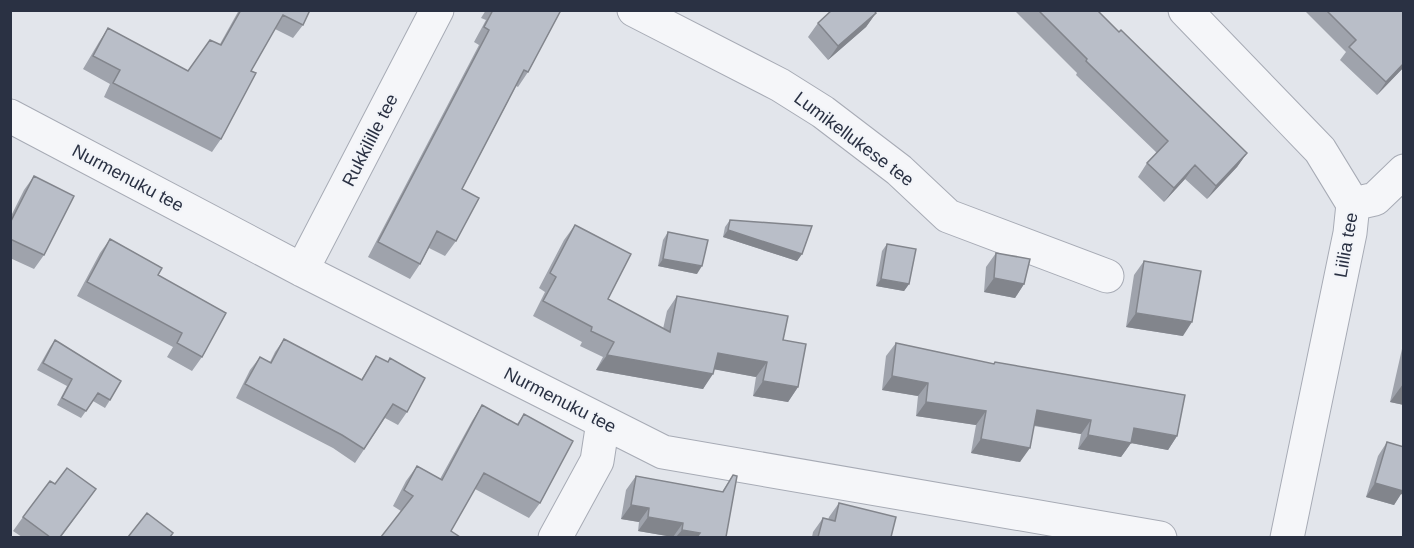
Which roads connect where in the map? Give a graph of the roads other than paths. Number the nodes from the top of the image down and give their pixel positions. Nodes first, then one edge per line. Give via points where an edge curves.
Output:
1 (437, 10) edge
2 (634, 10) edge
3 (1185, 10) edge
4 (10, 116) edge
5 (1404, 171) edge
6 (1353, 204) junction
7 (302, 270) junction
8 (1107, 276) dead end
9 (603, 422) junction
10 (555, 537) edge
11 (1160, 537) edge
12 (1287, 537) edge

1 - 7 street, Rukkilille tee
2 - 8 street, Lumikellukese tee via 789,90 823,112 899,170 948,216
3 - 6 street, Liilia tee via 1320,150
4 - 7 street, Nurmenuku tee
5 - 6 street via 1375,199
6 - 12 street, Liilia tee
7 - 9 street, Nurmenuku tee
9 - 10 street via 597,461
9 - 11 street, Nurmenuku tee via 663,452

